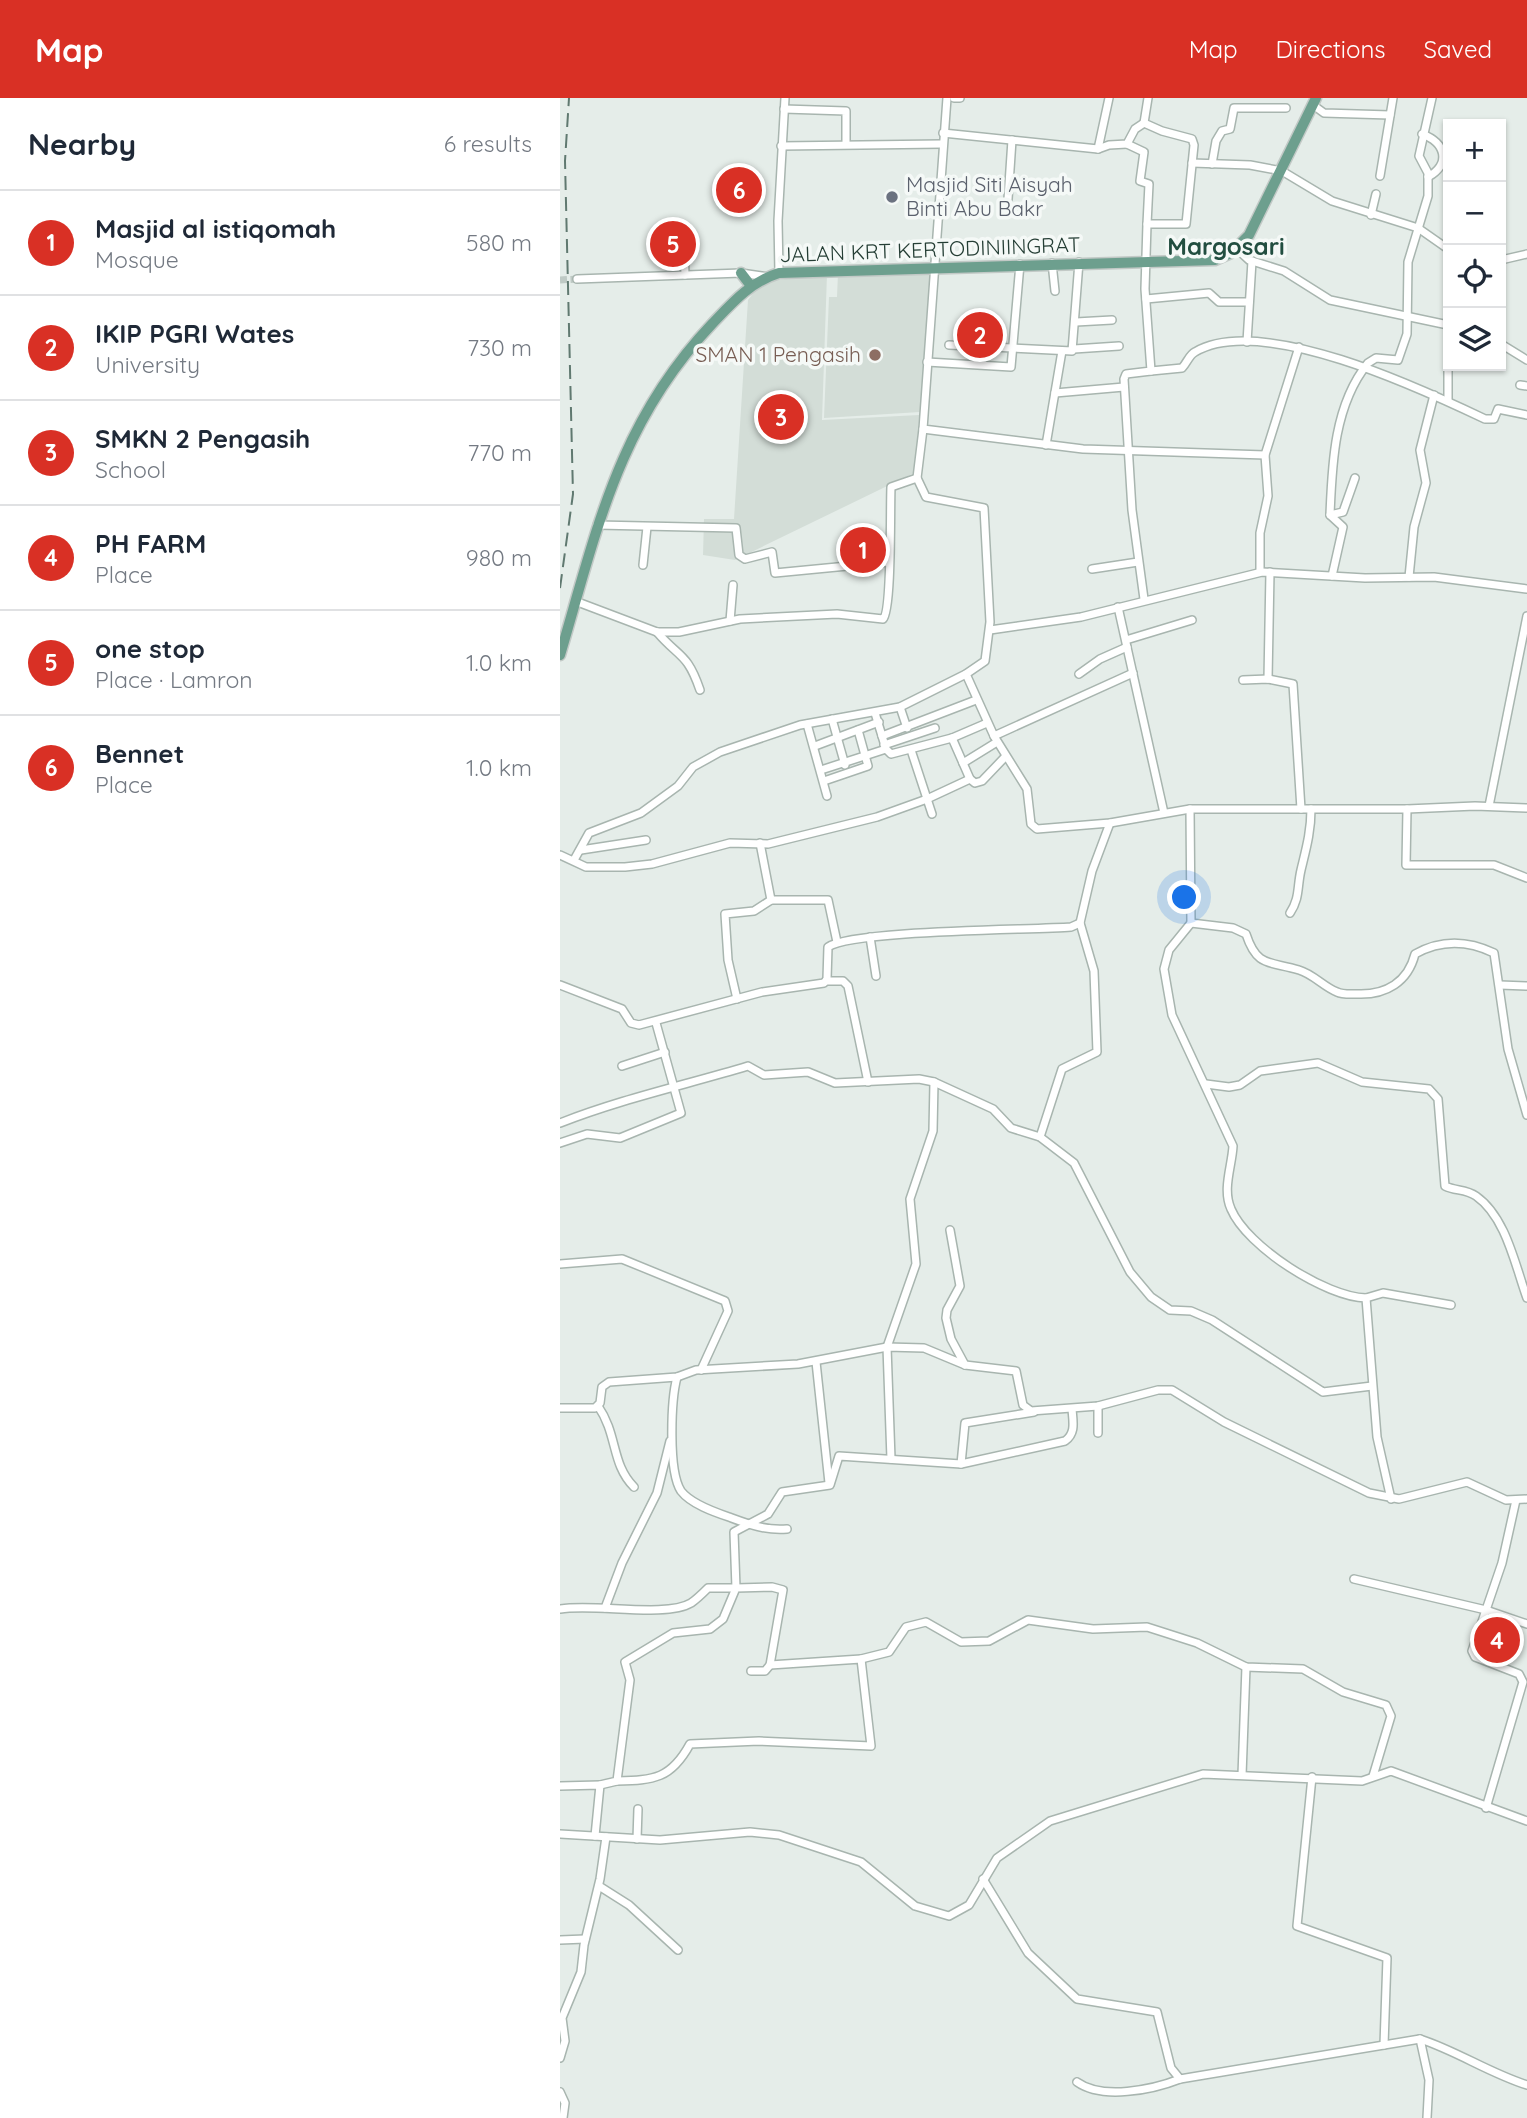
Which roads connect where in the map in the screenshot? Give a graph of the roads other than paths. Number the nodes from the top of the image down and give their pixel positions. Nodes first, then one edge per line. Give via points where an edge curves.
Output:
1 (785, 98) edge
2 (947, 98) edge
3 (954, 98) edge
4 (960, 98) edge
5 (1108, 98) edge
6 (1148, 98) edge
7 (1236, 98) edge
8 (1394, 98) edge
9 (1432, 98) edge
10 (1315, 102) edge
11 (1234, 108) junction
12 (1286, 108) dead end
13 (784, 109) junction
14 (1390, 115) junction
15 (1144, 123) junction
16 (943, 133) junction
17 (1422, 134) junction
18 (1012, 140) junction
19 (846, 144) junction
20 (943, 144) junction
21 (1127, 144) junction
22 (782, 146) junction
23 (1098, 149) junction
24 (1192, 163) junction
25 (1212, 164) junction
26 (1282, 171) junction
27 (1380, 176) dead end
28 (1428, 177) junction
29 (1376, 194) dead end
30 (1008, 199) dead end
31 (1371, 215) junction
32 (1147, 224) junction
33 (1418, 228) junction
34 (684, 242) dead end
35 (1443, 246) edge
36 (1237, 249) junction
37 (1527, 254) edge
38 (1506, 259) edge
39 (1146, 261) junction
40 (1252, 261) junction
41 (1079, 262) junction
42 (1052, 263) junction
43 (1020, 264) junction
44 (933, 268) junction
45 (779, 273) junction
46 (741, 274) junction
47 (685, 275) junction
48 (768, 276) junction
49 (577, 279) tunnel mouth
50 (751, 286) junction
51 (1055, 291) dead end
52 (1146, 299) junction
53 (1249, 302) junction
54 (1409, 317) junction
55 (1112, 320) dead end
56 (1076, 322) junction
57 (1443, 324) edge
58 (1247, 342) junction
59 (949, 345) dead end
60 (1015, 346) junction
61 (1119, 346) dead end
62 (1299, 347) junction
63 (1506, 347) edge
64 (1074, 349) junction
65 (1062, 351) junction
66 (1527, 360) edge
67 (927, 362) junction
68 (1364, 368) junction
69 (1151, 371) junction
70 (1448, 371) edge
71 (1124, 387) junction
72 (1055, 393) junction
73 (1434, 395) junction
74 (1448, 400) junction
75 (1527, 415) edge
76 (923, 429) junction
77 (1046, 445) junction
78 (1128, 450) junction
79 (1265, 455) junction
80 (917, 478) junction
81 (1355, 478) dead end
82 (1330, 515) junction
83 (597, 525) junction
84 (647, 527) junction
85 (889, 562) junction
86 (1138, 562) junction
87 (643, 565) dead end
88 (1091, 569) dead end
89 (1260, 572) junction
90 (1270, 572) junction
91 (1332, 576) junction
92 (1409, 577) junction
93 (733, 586) dead end
94 (1527, 589) edge
95 (1143, 599) junction
96 (575, 601) junction
97 (1118, 607) junction
98 (1527, 615) edge
99 (1192, 620) dead end
100 (730, 621) junction
101 (990, 630) junction
102 (657, 632) junction
103 (1126, 643) junction
104 (560, 655) edge
105 (1133, 673) junction
106 (965, 674) junction
107 (1079, 674) dead end
108 (1268, 678) junction
109 (1243, 681) dead end
110 (700, 690) dead end
111 (976, 700) junction
112 (900, 707) junction
113 (875, 713) junction
114 (832, 719) junction
115 (931, 720) junction
116 (879, 722) junction
117 (987, 723) junction
118 (807, 724) junction
119 (907, 728) junction
120 (935, 728) junction
121 (858, 730) junction
122 (882, 736) junction
123 (838, 738) junction
124 (952, 738) junction
125 (996, 739) junction
126 (942, 741) junction
127 (814, 746) junction
128 (885, 747) junction
129 (911, 750) junction
130 (866, 756) junction
131 (1006, 757) junction
132 (844, 763) junction
133 (963, 763) junction
134 (821, 770) junction
135 (847, 774) junction
136 (970, 779) junction
137 (824, 781) junction
138 (827, 796) dead end
139 (927, 799) junction
140 (1489, 806) junction
141 (1527, 808) edge
142 (1190, 809) junction
143 (1301, 809) junction
144 (1311, 809) junction
145 (1407, 809) junction
146 (1164, 813) junction
147 (932, 814) dead end
148 (1110, 823) junction
149 (646, 839) dead end
150 (760, 843) junction
151 (581, 850) junction
152 (560, 855) edge
153 (573, 860) junction
154 (1527, 878) edge
155 (771, 900) junction
156 (1290, 913) dead end
157 (1080, 923) junction
158 (1191, 923) junction
159 (870, 937) junction
160 (837, 942) junction
161 (876, 976) dead end
162 (826, 981) junction
163 (560, 985) edge
164 (1500, 985) junction
165 (1527, 986) edge
166 (737, 999) junction
167 (656, 1023) junction
168 (665, 1052) junction
169 (622, 1066) dead end
170 (868, 1082) junction
171 (934, 1082) junction
172 (1206, 1084) junction
173 (675, 1088) junction
174 (1527, 1115) edge
175 (560, 1124) edge
176 (1040, 1137) junction
177 (560, 1143) edge
178 (950, 1230) dead end
179 (560, 1264) edge
180 (1366, 1298) junction
181 (1527, 1298) edge
182 (1451, 1305) dead end
183 (887, 1347) junction
184 (816, 1362) junction
185 (965, 1365) junction
186 (701, 1370) junction
187 (677, 1377) junction
188 (1372, 1386) junction
189 (598, 1406) junction
190 (1098, 1406) junction
191 (560, 1408) edge
192 (1072, 1409) junction
193 (1037, 1411) junction
194 (672, 1433) junction
195 (1098, 1433) dead end
196 (891, 1459) junction
197 (961, 1464) junction
198 (830, 1485) junction
199 (634, 1487) dead end
200 (1391, 1499) junction
201 (1527, 1499) edge
202 (1516, 1500) junction
203 (748, 1524) junction
204 (787, 1529) dead end
205 (1354, 1579) dead end
206 (736, 1588) junction
207 (605, 1608) junction
208 (560, 1609) edge
209 (1486, 1610) junction
210 (1527, 1624) edge
211 (861, 1659) junction
212 (770, 1664) junction
213 (1246, 1667) junction
214 (751, 1671) dead end
215 (1242, 1775) junction
216 (1373, 1776) junction
217 (1312, 1777) junction
218 (617, 1781) junction
219 (600, 1785) junction
220 (560, 1786) edge
221 (1486, 1808) junction
222 (639, 1809) dead end
223 (1527, 1821) edge
224 (560, 1834) edge
225 (595, 1836) junction
226 (606, 1837) junction
227 (637, 1839) junction
228 (983, 1879) junction
229 (599, 1886) junction
230 (585, 1939) junction
231 (560, 1940) edge
232 (678, 1950) dead end
233 (1420, 2039) junction
234 (1384, 2045) junction
235 (560, 2058) edge
236 (1180, 2079) junction
237 (1077, 2082) dead end
238 (1527, 2085) edge
239 (560, 2092) edge
240 (563, 2118) edge
241 (1427, 2118) edge

1 - 13 street
2 - 16 street
3 - 4 street
5 - 23 street
6 - 15 street
7 - 11 street
8 - 14 street
9 - 17 street
10 - 14 street via 1324,113
10 - 26 main road
11 - 12 street
11 - 25 street via 1230,129 1222,131 1216,141
13 - 19 street via 846,111
13 - 22 street
14 - 27 street
15 - 21 street
15 - 24 street via 1194,140
16 - 18 street
16 - 20 street
17 - 28 street via 1419,160
17 - 28 street via 1435,139 1443,150 1439,166
18 - 23 street
18 - 30 street
19 - 20 street
19 - 22 street
20 - 44 street
21 - 23 street
21 - 32 street via 1144,152 1140,181 1149,184
22 - 45 street
24 - 25 street
24 - 32 street via 1186,224
25 - 26 street
26 - 31 street via 1332,201
26 - 36 main road
28 - 33 street via 1428,196
29 - 31 street
31 - 33 street
32 - 39 street
33 - 35 street
33 - 54 street via 1408,262
34 - 47 street
36 - 39 main road, JALAN KRT KERTODINIINGRAT via 1215,260
36 - 40 street
37 - 38 street
39 - 41 main road, JALAN KRT KERTODINIINGRAT
39 - 52 street
40 - 53 street
40 - 54 street via 1284,271 1330,300
41 - 42 main road, JALAN KRT KERTODINIINGRAT
41 - 56 street
42 - 43 main road, JALAN KRT KERTODINIINGRAT
42 - 51 street
43 - 44 main road, JALAN KRT KERTODINIINGRAT
43 - 60 street
44 - 45 main road, JALAN KRT KERTODINIINGRAT
44 - 67 street
45 - 48 main road, JALAN KRT KERTODINIINGRAT
46 - 47 street
46 - 48 street
46 - 50 main road
47 - 49 street
48 - 50 main road, JALAN KRT KERTODINIINGRAT
50 - 83 main road, JALAN KRT KERTODINIINGRAT via 670,372 629,440
52 - 53 street via 1209,293 1219,302
52 - 69 street
53 - 58 street
54 - 57 street
54 - 68 street via 1401,358 1377,358
55 - 56 street
56 - 64 street
58 - 62 street
58 - 69 street via 1198,351 1179,369
59 - 60 street
60 - 65 street
60 - 67 street via 1009,368
61 - 64 street
62 - 68 street
62 - 79 street
63 - 66 street
64 - 65 street
65 - 72 street
67 - 76 street
68 - 73 street
68 - 82 street via 1336,438
69 - 71 street via 1126,374
70 - 74 street
71 - 72 street
71 - 78 street
72 - 77 street
73 - 74 street
73 - 92 street via 1419,452 1426,483 1414,527
74 - 75 street via 1485,419 1494,419 1498,409
76 - 77 street
76 - 80 street
77 - 78 street
78 - 79 street
78 - 86 street
79 - 89 street via 1268,496 1260,533
80 - 85 street via 891,487
80 - 101 street via 926,497 984,508
81 - 82 street via 1343,512
82 - 91 street via 1343,525
83 - 84 street
83 - 96 main road, JALAN KRT KERTODINIINGRAT
84 - 85 street via 736,528 739,555 745,559 772,552 775,573
84 - 87 street
85 - 100 street via 883,619 830,614
86 - 88 street
86 - 95 street
89 - 90 street
89 - 95 street
90 - 91 street
90 - 108 street
91 - 92 street
92 - 94 street
93 - 100 street
95 - 97 street
96 - 102 street
96 - 104 main road, JALAN KRT KERTODINIINGRAT
97 - 101 street
97 - 103 street
98 - 140 street
99 - 103 street
100 - 102 street
101 - 106 street via 988,657
102 - 110 street via 684,655
103 - 105 street
103 - 107 street
105 - 125 street
105 - 146 street
106 - 111 street
106 - 112 street
108 - 109 street
108 - 143 street via 1290,683 1294,689
111 - 115 street
111 - 117 street
112 - 113 street
112 - 119 street
113 - 114 street
113 - 116 street
114 - 118 street
114 - 123 street
115 - 119 street
115 - 120 street
116 - 121 street
116 - 122 street
117 - 124 street
117 - 125 street
118 - 127 street
118 - 151 street via 696,765 678,786 641,813 589,833
119 - 122 street
120 - 126 street
120 - 128 street
121 - 123 street
121 - 130 street
122 - 128 street
123 - 127 street
123 - 132 street
124 - 126 street
124 - 133 street
125 - 131 street
125 - 133 street
126 - 129 street
127 - 134 street
128 - 129 street via 891,754
128 - 130 street
129 - 139 street
130 - 132 street
130 - 135 street via 867,767
131 - 136 street via 979,782
131 - 148 street via 1027,789 1033,827
132 - 134 street
132 - 135 street
133 - 136 street
134 - 137 street
135 - 137 street
136 - 139 street
137 - 138 street
139 - 147 street
139 - 150 street via 858,823
140 - 141 street
140 - 145 street
142 - 143 street
142 - 146 street
142 - 158 street
143 - 144 street
144 - 145 street
144 - 156 street via 1299,897
145 - 154 street via 1406,865 1494,865
146 - 148 street
148 - 157 street
149 - 151 street
150 - 153 street via 730,843 625,867 586,867
150 - 155 street
151 - 153 street
152 - 153 street
155 - 160 street via 828,900
155 - 166 street via 754,911 725,914
157 - 159 street via 1071,928
157 - 176 street via 1094,971 1097,1052 1062,1069
158 - 164 street via 1246,934 1251,951 1270,965 1301,970 1339,994 1375,995 1401,982 1412,968 1415,954 1447,943 1493,953
158 - 172 street via 1169,950 1164,969 1172,1015
159 - 160 street
159 - 161 street
160 - 162 street via 827,950
162 - 166 street
162 - 170 street via 844,981 848,986
163 - 167 street via 622,1009 634,1024
164 - 165 street
164 - 174 street via 1508,1049
166 - 167 street
167 - 168 street
168 - 169 street
168 - 173 street
170 - 171 street
170 - 173 street via 835,1083 808,1072 764,1075 748,1066
171 - 176 street via 993,1109 1011,1128
171 - 183 street via 933,1131 910,1199 916,1264
172 - 180 street via 1233,1146 1227,1186 1230,1209 1253,1242 1318,1283 1352,1298
172 - 181 street via 1240,1085 1260,1071 1318,1063 1363,1082 1429,1090 1438,1098 1445,1186 1473,1194 1491,1212
173 - 175 street via 626,1098
173 - 177 street via 681,1113 620,1138 587,1134
176 - 188 street via 1074,1163 1130,1272 1151,1297 1170,1310 1191,1311 1212,1320 1323,1392
178 - 185 street via 960,1286 946,1318
179 - 186 street via 622,1259 725,1301 728,1311
180 - 182 street via 1383,1293
180 - 188 street
183 - 184 street
183 - 185 street via 924,1348
183 - 196 street
184 - 186 street
184 - 198 street
185 - 193 street via 1016,1371 1023,1405
186 - 187 street
187 - 189 street via 606,1383
187 - 194 street
188 - 200 street via 1377,1437
189 - 191 street
189 - 199 street via 614,1434 620,1467
190 - 192 street
190 - 195 street
190 - 200 street via 1172,1390 1352,1488
192 - 193 street
192 - 197 street via 1074,1428 1065,1441
193 - 197 street via 965,1423
194 - 203 street via 678,1484 684,1494
194 - 207 street via 657,1493
196 - 197 street
196 - 198 street via 839,1456
198 - 203 street via 782,1492 768,1514
200 - 202 street via 1459,1482
201 - 202 street
202 - 209 street
203 - 204 street
203 - 206 street via 734,1532
205 - 209 street
206 - 207 street via 708,1588 690,1604 668,1609
206 - 212 street via 783,1590
206 - 218 street via 723,1619 710,1629 673,1633 625,1661 630,1680
207 - 208 street
209 - 210 street
209 - 221 street via 1472,1655 1519,1674 1523,1682
211 - 212 street
211 - 213 street via 889,1652 906,1627 926,1622 961,1642 989,1641 1028,1620 1093,1629 1147,1627 1196,1643
211 - 218 street via 871,1746 759,1741 690,1744 682,1760 653,1780
212 - 214 street via 765,1671
213 - 215 street
213 - 216 street via 1303,1669 1343,1692 1386,1705 1391,1716
215 - 217 street
215 - 228 street via 1203,1774 1050,1821 997,1858
216 - 217 street via 1362,1781
216 - 221 street via 1391,1771
217 - 234 street via 1297,1926 1387,1958
218 - 219 street
219 - 220 street
219 - 225 street
221 - 223 street
222 - 227 street
224 - 225 street
225 - 226 street
226 - 227 street
226 - 229 street
227 - 228 street via 750,1832 779,1835 860,1861 915,1906 949,1916 969,1905
228 - 236 street via 1028,1953 1077,1999 1157,2012 1171,2068
229 - 230 street
229 - 232 street via 629,1905
230 - 231 street
230 - 235 street via 582,1972 562,2018 565,2040
233 - 234 street
233 - 238 street
233 - 241 street via 1429,2080
234 - 236 street
236 - 237 street via 1157,2087 1101,2091
239 - 240 street via 565,2104

